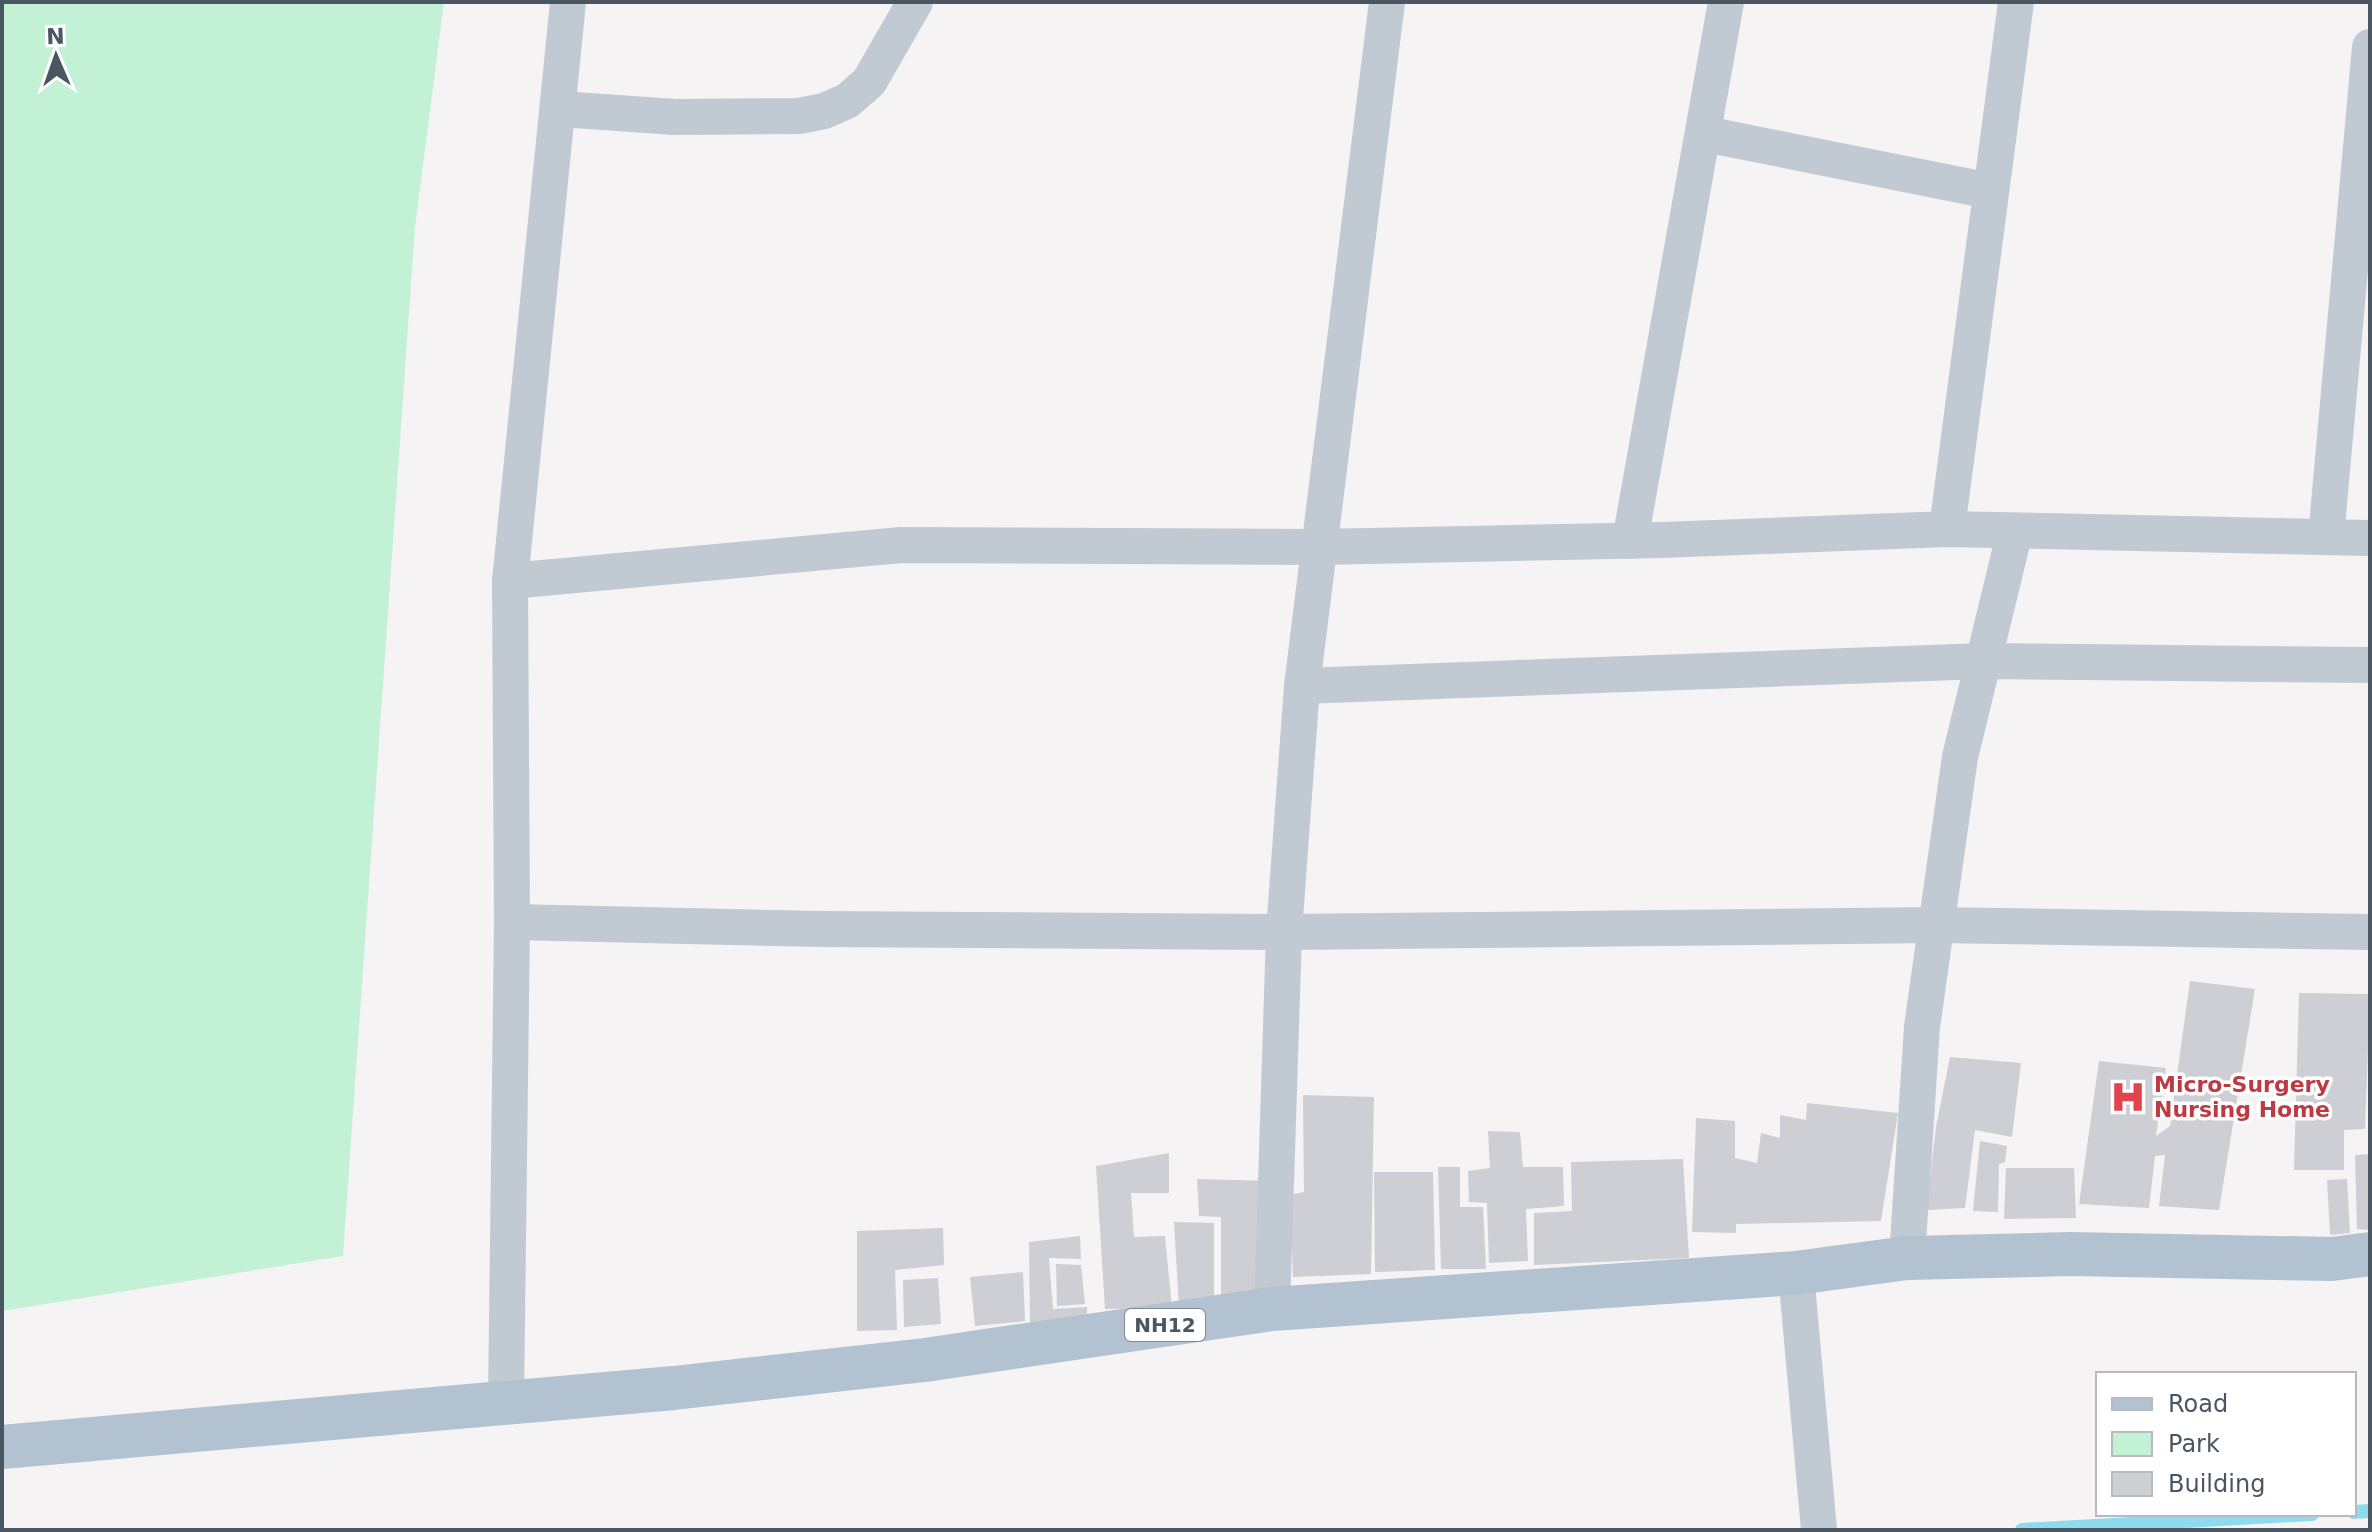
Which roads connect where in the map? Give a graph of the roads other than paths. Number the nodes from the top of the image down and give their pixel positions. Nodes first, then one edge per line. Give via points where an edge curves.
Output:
1 (568, 2) edge
2 (915, 2) edge
3 (1387, 2) edge
4 (1726, 2) edge
5 (2016, 2) edge
6 (2370, 47) edge
7 (560, 109) junction
8 (1705, 134) junction
9 (1990, 191) junction
10 (1947, 529) junction
11 (2015, 531) junction
12 (2326, 537) junction
13 (2370, 538) edge
14 (1630, 541) junction
15 (1319, 547) junction
16 (510, 581) junction
17 (1984, 661) junction
18 (2370, 665) edge
19 (1302, 686) junction
20 (512, 922) junction
21 (1936, 925) junction
22 (1284, 932) junction
23 (2370, 932) edge
24 (1907, 1258) junction
25 (2357, 1261) edge
26 (1796, 1273) junction
27 (1272, 1309) junction
28 (506, 1402) junction
29 (2, 1447) edge
30 (1817, 1516) edge

1 - 7 street
2 - 7 street via 869,82 847,101 824,111 675,117
3 - 15 street
4 - 8 street
5 - 9 street
6 - 12 street
7 - 16 street
8 - 9 street
8 - 14 street
9 - 10 street
10 - 11 street
10 - 14 street
11 - 12 street
11 - 17 street
12 - 13 street
14 - 15 street
15 - 16 street via 901,545
15 - 19 street
16 - 20 street
17 - 18 street
17 - 19 street
17 - 21 street via 1960,757
19 - 22 street
20 - 22 street
20 - 28 street
21 - 22 street
21 - 23 street
21 - 24 street via 1922,1027
22 - 27 street
24 - 25 main road, NH12 via 2070,1254
24 - 26 main road, NH12
26 - 27 main road, NH12
26 - 30 street
27 - 28 main road, NH12 via 925,1360
28 - 29 main road, NH12

